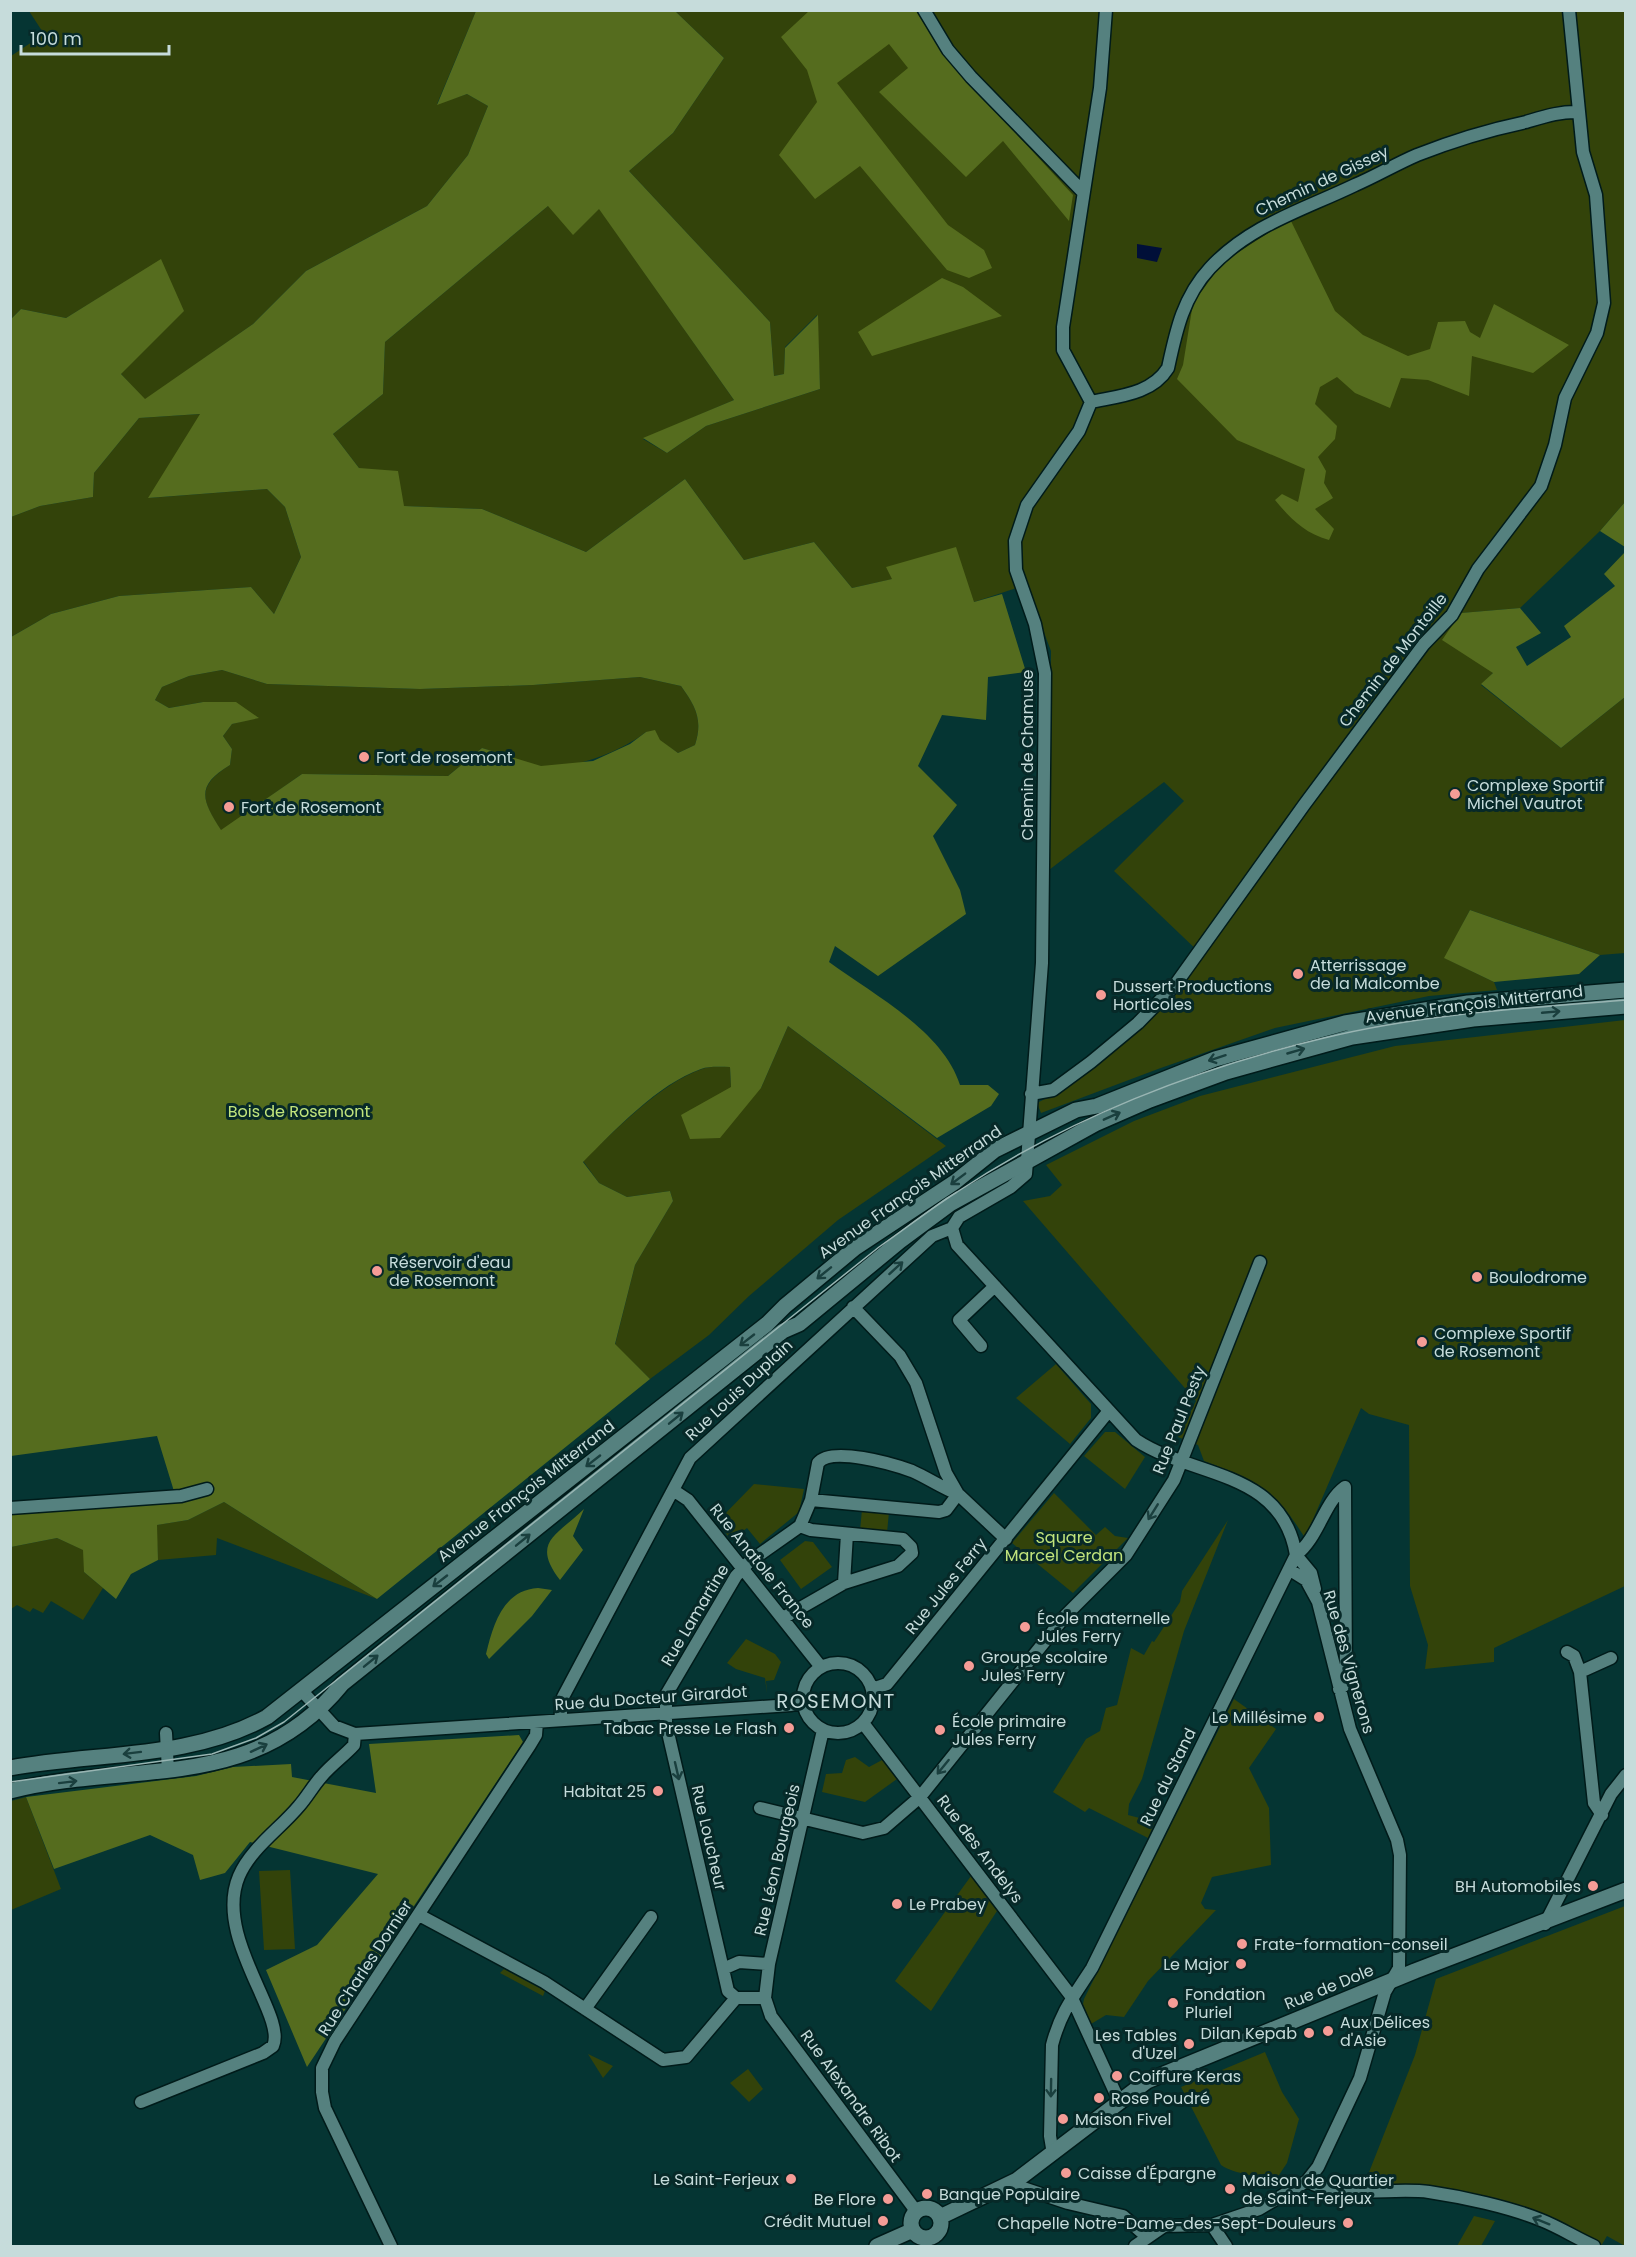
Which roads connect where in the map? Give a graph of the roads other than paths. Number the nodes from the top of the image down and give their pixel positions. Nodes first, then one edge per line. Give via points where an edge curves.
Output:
1 (924, 10) edge
2 (1106, 10) edge
3 (1569, 10) edge
4 (1579, 112) junction
5 (1082, 191) junction
6 (1091, 402) junction
7 (1626, 990) edge
8 (1626, 1006) edge
9 (1031, 1094) junction
10 (1030, 1132) junction
11 (1029, 1161) junction
12 (952, 1228) junction
13 (1260, 1262) dead end
14 (995, 1286) junction
15 (853, 1307) junction
16 (981, 1346) dead end
17 (1108, 1412) junction
18 (1183, 1462) junction
19 (207, 1489) dead end
20 (673, 1490) junction
21 (958, 1494) junction
22 (811, 1500) junction
23 (10, 1508) edge
24 (800, 1526) junction
25 (847, 1534) junction
26 (1006, 1539) junction
27 (1296, 1555) junction
28 (742, 1567) junction
29 (1290, 1570) junction
30 (844, 1583) junction
31 (1318, 1602) junction
32 (783, 1618) junction
33 (1567, 1652) dead end
34 (1611, 1658) dead end
35 (820, 1667) junction
36 (1581, 1672) junction
37 (872, 1689) junction
38 (1339, 1689) junction
39 (302, 1691) junction
40 (803, 1702) junction
41 (318, 1710) junction
42 (665, 1713) junction
43 (560, 1720) junction
44 (537, 1722) junction
45 (862, 1723) junction
46 (823, 1730) junction
47 (166, 1733) dead end
48 (355, 1734) junction
49 (166, 1749) junction
50 (10, 1768) edge
51 (168, 1771) junction
52 (1626, 1775) edge
53 (10, 1791) edge
54 (920, 1797) junction
55 (760, 1808) dead end
56 (1602, 1815) junction
57 (804, 1819) junction
58 (1626, 1890) edge
59 (1626, 1896) edge
60 (419, 1916) junction
61 (651, 1917) dead end
62 (1548, 1918) junction
63 (1523, 1937) junction
64 (769, 1964) junction
65 (723, 1969) junction
66 (1388, 1987) junction
67 (1071, 1996) junction
68 (736, 1998) junction
69 (765, 1998) junction
70 (585, 2009) junction
71 (141, 2102) dead end
72 (1120, 2103) junction
73 (1053, 2154) junction
74 (1307, 2181) junction
75 (1011, 2184) junction
76 (916, 2211) junction
77 (940, 2217) junction
78 (1212, 2225) junction
79 (913, 2230) junction
80 (1146, 2236) junction
81 (391, 2247) edge
82 (877, 2247) edge
83 (1135, 2247) edge
84 (1226, 2247) edge
85 (1594, 2247) edge

1 - 5 street via 948,50 971,77
2 - 5 street via 1100,88
3 - 4 street, Chemin de Montoille
4 - 6 street, Chemin de Gissey via 1519,123 1442,145 1297,208 1253,232 1210,268 1192,290 1179,320 1168,368 1158,381 1136,393
4 - 9 street, Chemin de Montoille via 1583,152 1596,195 1604,303 1597,333 1565,398 1555,445 1540,486 1478,568 1452,615 1424,644 1323,778 1175,985 1138,1023 1091,1062 1053,1090
5 - 6 street via 1063,350
6 - 9 street, Chemin de Chamuse via 1079,431 1027,505 1015,541 1016,570 1035,624 1045,673 1044,919
7 -> 10 main road, Avenue François Mitterrand via 1468,1003 1345,1023 1215,1059 1097,1106 1076,1110
11 -> 8 main road, Avenue François Mitterrand via 1095,1124 1150,1100 1301,1049 1411,1026
9 - 10 street, Chemin de Chamuse
10 - 11 street, Chemin de Chamuse
10 -> 39 main road, Avenue François Mitterrand via 995,1150 955,1182 855,1248 767,1324
11 - 12 street, Rue Louis Duplain via 1021,1180 959,1217
41 -> 11 main road, Avenue François Mitterrand via 342,1684 783,1331 798,1324 870,1268 900,1240 950,1204
12 - 14 street via 957,1245
15 -> 12 street, Rue Louis Duplain via 932,1236
13 - 18 street, Rue Paul Pesty
14 - 16 street via 958,1320
14 - 17 street
15 - 20 street, Rue Louis Duplain via 690,1458
15 - 21 street via 900,1356 916,1383 946,1473
17 - 18 street via 1136,1440
17 - 26 street, Rue Jules Ferry
18 - 27 street via 1232,1478 1254,1490 1276,1509 1287,1526
18 -> 54 street, Rue Paul Pesty via 1126,1555 1066,1615
19 - 23 street via 181,1496
20 - 28 street, Rue Anatole France via 688,1500
20 - 43 street, Rue Louis Duplain via 563,1697
21 - 22 street via 946,1510 939,1512
21 - 22 street via 912,1471 836,1454 826,1455 818,1463
21 - 26 street
22 - 24 street
24 - 25 street
24 - 28 street
25 - 30 street
25 - 30 street via 903,1539 912,1553 898,1566
26 - 37 street, Rue Jules Ferry via 887,1684
27 - 29 street
27 - 31 street via 1311,1573
27 - 38 street via 1311,1542 1345,1487 1346,1684
28 - 32 street, Rue Anatole France
28 - 42 street, Rue Lamartine via 666,1695
29 - 31 street, Rue des Vignerons via 1306,1580
29 - 67 street, Rue du Stand via 1092,1968
30 - 32 street
31 - 38 street, Rue des Vignerons
32 - 35 street, Rue Anatole France
33 - 36 street via 1574,1656
34 - 36 street
35 - 37 street via 849,1665 866,1677
35 - 40 street via 807,1681
36 - 56 street via 1594,1803
37 - 45 street via 872,1707
38 - 66 street, Rue des Vignerons via 1353,1738 1400,1855 1399,1968
39 - 41 street
39 - 49 main road, Avenue François Mitterrand via 250,1726 207,1741
40 - 42 street, Rue du Docteur Girardot via 791,1706
40 - 46 street via 810,1719
41 - 48 street via 334,1726
51 -> 41 main road, Avenue François Mitterrand via 242,1756
42 - 43 street, Rue du Docteur Girardot
42 -> 65 street, Rue Loucheur
43 - 44 street, Rue du Docteur Girardot
44 - 48 street, Rue du Docteur Girardot
44 - 60 street, Rue Charles Dornier via 530,1745
45 - 46 street via 844,1732
45 - 54 street, Rue des Andelys
46 - 57 street, Rue Léon Bourgeois
47 - 49 street
48 - 71 street via 354,1745 321,1776 299,1806 249,1859 239,1876 233,1904 237,1938 275,2029 273,2046
49 -> 50 main road, Avenue François Mitterrand
49 - 51 street
53 -> 51 main road, Avenue François Mitterrand
52 - 56 street via 1611,1794
54 - 57 street, Rue Paul Pesty via 874,1832
54 - 67 street, Rue des Andelys
55 - 57 street, Rue Paul Pesty
56 - 62 street
57 - 64 street, Rue Léon Bourgeois
58 - 62 main road, Rue de Dole
59 - 63 main road, Rue de Dole
60 - 70 street via 544,1982
60 - 81 street, Rue Charles Dornier via 335,2041 321,2077 325,2108
61 - 70 street
62 - 63 street via 1542,1927
62 - 66 main road, Rue de Dole
63 - 66 main road, Rue de Dole
64 - 65 street via 739,1962
64 - 69 street, Rue Léon Bourgeois
65 - 68 street, Rue Loucheur via 728,1991
66 - 72 main road, Rue de Dole via 1148,2081
66 - 74 street, Rue des Vignerons via 1360,2078 1318,2167
67 - 72 street, Rue des Andelys
67 -> 73 street, Rue du Stand via 1052,2045
68 - 69 street
68 - 70 street via 682,2059 656,2058
69 - 76 street, Rue Alexandre Ribot via 771,2016
72 - 73 main road, Rue de Dole
73 - 75 main road, Rue de Dole
74 - 78 street via 1259,2209
85 -> 74 street via 1539,2219 1474,2202 1429,2192 1319,2188
75 - 77 main road, Rue de Dole
75 - 80 street via 1123,2216
76 - 77 main road via 930,2208
76 - 79 main road via 911,2220
77 - 79 main road via 941,2225 934,2236 920,2237
78 - 80 street via 1169,2225
78 - 84 street
79 - 82 main road
80 - 83 street

